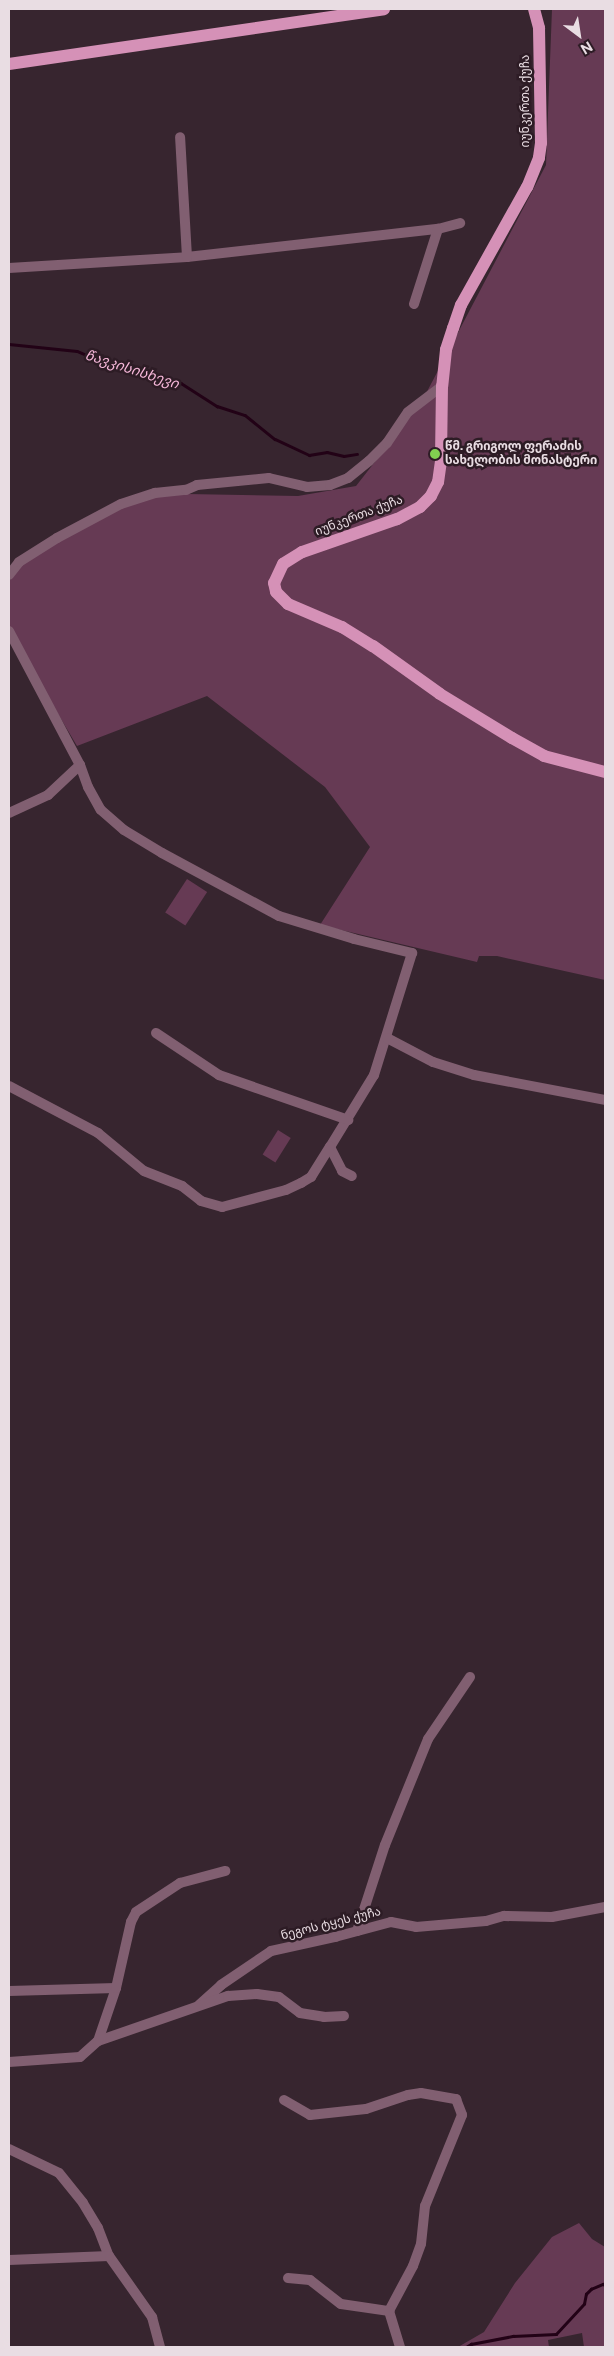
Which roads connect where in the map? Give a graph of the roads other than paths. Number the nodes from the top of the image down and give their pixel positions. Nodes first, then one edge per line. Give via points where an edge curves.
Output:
1 (384, 9) edge
2 (534, 9) edge
3 (9, 64) edge
4 (180, 137) dead end
5 (460, 223) dead end
6 (438, 229) junction
7 (187, 257) junction
8 (9, 268) edge
9 (414, 304) dead end
10 (442, 386) junction
11 (9, 575) edge
12 (9, 631) edge
13 (80, 765) junction
14 (605, 772) edge
15 (9, 813) edge
16 (156, 1033) dead end
17 (387, 1038) junction
18 (9, 1086) edge
19 (605, 1100) edge
20 (348, 1120) junction
21 (330, 1147) junction
22 (352, 1176) dead end
23 (470, 1677) dead end
24 (225, 1871) dead end
25 (605, 1907) edge
26 (357, 1930) junction
27 (116, 1988) junction
28 (9, 1991) edge
29 (199, 2005) junction
30 (344, 2016) dead end
31 (98, 2042) junction
32 (9, 2062) edge
33 (284, 2100) dead end
34 (9, 2149) edge
35 (109, 2256) junction
36 (9, 2260) edge
37 (288, 2278) dead end
38 (389, 2311) junction
39 (160, 2347) edge
40 (400, 2347) edge

1 - 3 main road
2 - 10 main road, იუნკერთა ქუჩა via 539,28 539,158 527,187 461,305 446,350
4 - 7 street
5 - 6 street
6 - 7 street
6 - 9 street
7 - 8 street
10 - 11 street via 408,412 386,443 348,478 330,485 307,487 269,478 155,493 121,504 57,538 19,562
10 - 14 main road, იუნკერთა ქუჩა via 441,461 438,482 431,496 420,507 397,519 302,552 277,573 276,592 288,604 342,627 440,694 544,756
12 - 13 street
13 - 15 street via 48,795
13 - 17 street via 101,810 124,830 162,854 279,916 354,939 412,952
16 - 20 street via 219,1075
17 - 19 street via 433,1062 474,1075
17 - 20 street via 374,1075
18 - 21 street via 98,1133 144,1171 182,1186 201,1201 222,1207 301,1183 311,1177
20 - 21 street
21 - 22 street via 342,1170
23 - 26 street via 428,1739 385,1845
24 - 27 street via 180,1883 136,1912
25 - 26 street, ნეგოს ტყეს ქუჩა via 552,1917 504,1916 486,1921 416,1927 391,1922
26 - 29 street, ნეგოს ტყეს ქუჩა via 272,1951 221,1985
27 - 28 street
27 - 31 street
29 - 30 street, ნეგოს ტყეს ქუჩა via 228,1996 257,1994 279,1996 300,2013
29 - 31 street, ნეგოს ტყეს ქუჩა
31 - 32 street, ნეგოს ტყეს ქუჩა via 80,2057
33 - 38 street via 310,2115 366,2109 408,2095 456,2099 462,2115 424,2206 421,2244 413,2266
34 - 35 street via 59,2173 83,2203
35 - 36 street
35 - 39 street via 152,2317
37 - 38 street via 310,2280 341,2304
38 - 40 street

